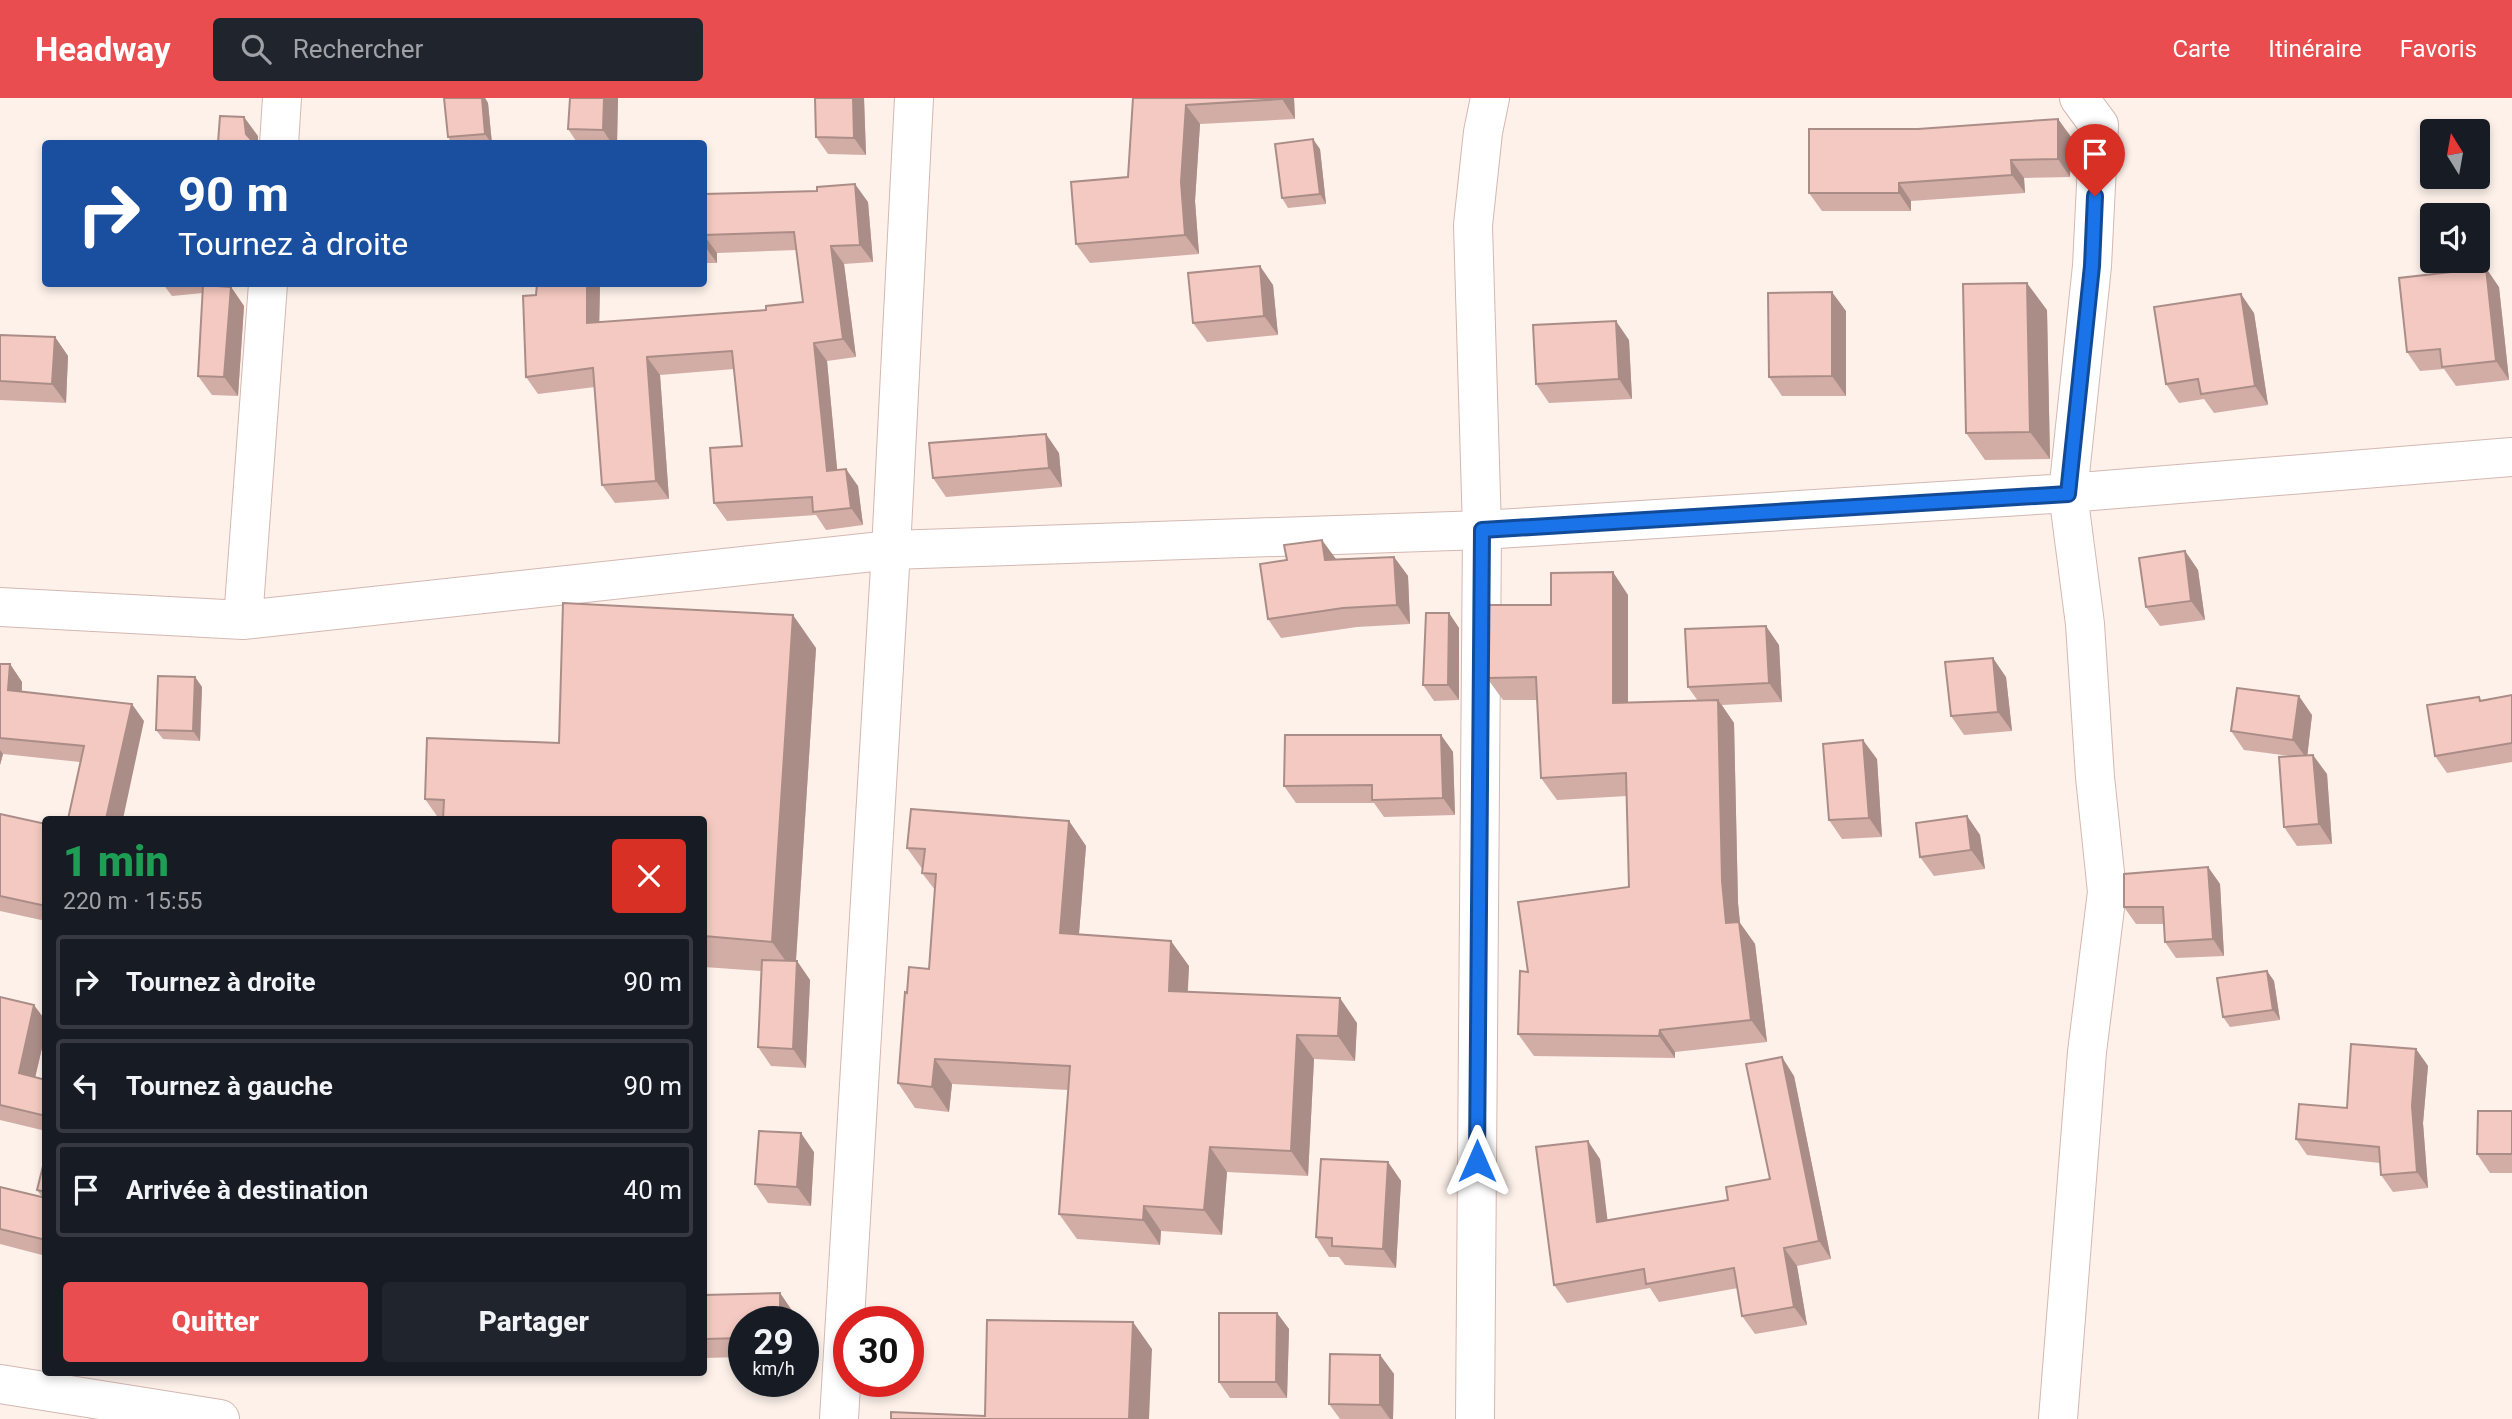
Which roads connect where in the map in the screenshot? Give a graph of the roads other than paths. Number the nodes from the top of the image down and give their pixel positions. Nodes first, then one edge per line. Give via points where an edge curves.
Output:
1 (282, 98) edge
2 (914, 98) edge
3 (1490, 98) edge
4 (2079, 98) edge
5 (279, 140) edge
6 (268, 287) edge
7 (2512, 457) edge
8 (2068, 494) junction
9 (1482, 530) junction
10 (891, 550) junction
11 (0, 607) edge
12 (243, 620) junction
13 (0, 1384) edge
14 (220, 1419) edge
15 (839, 1419) edge
16 (1475, 1419) edge
17 (2058, 1419) edge

1 - 5 street
2 - 10 street
3 - 9 street via 1474,225
4 - 8 street via 2099,125 2092,266
6 - 12 street
7 - 8 street
8 - 9 street
8 - 17 street via 2085,624 2108,892 2087,1052
9 - 10 street
9 - 16 street
10 - 12 street
10 - 15 street
11 - 12 street
13 - 14 street

